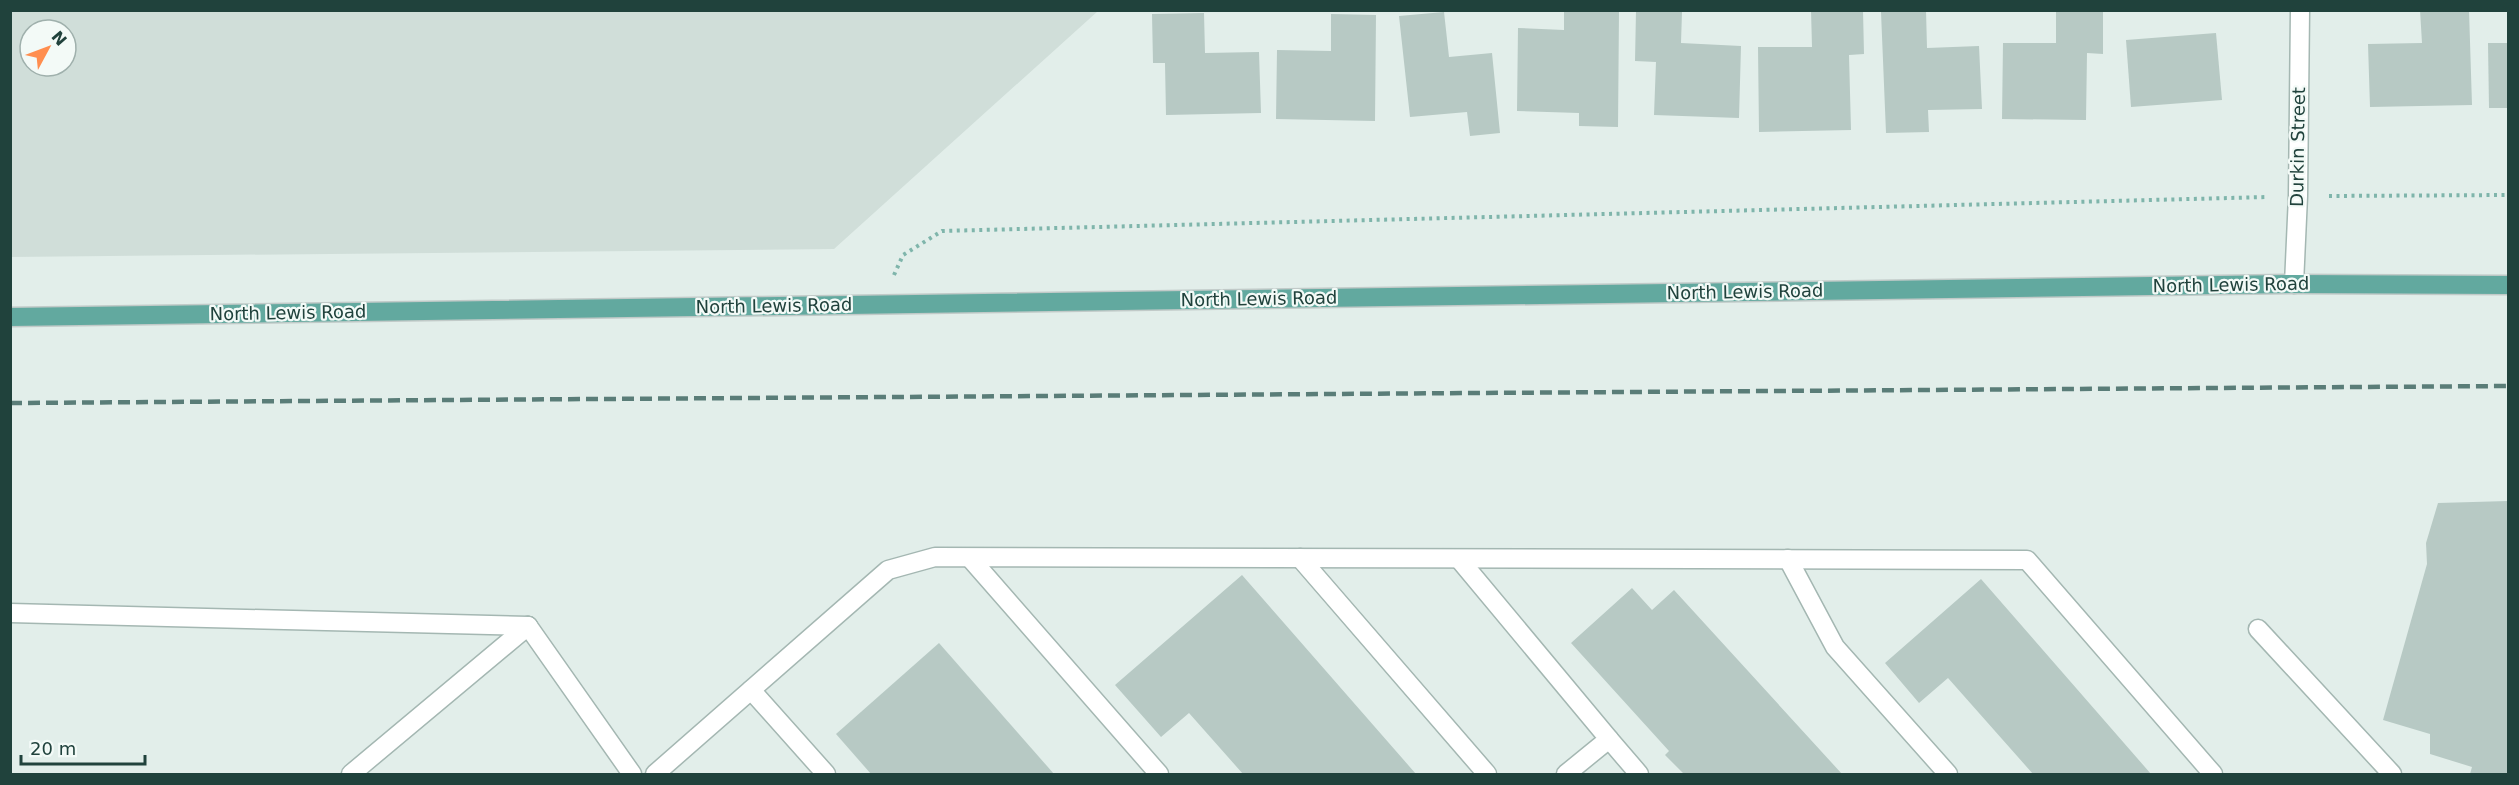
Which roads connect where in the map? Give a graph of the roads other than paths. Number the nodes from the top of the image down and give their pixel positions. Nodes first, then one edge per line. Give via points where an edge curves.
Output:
1 (2300, 10) edge
2 (2294, 284) junction
3 (2508, 285) edge
4 (10, 316) edge
5 (970, 558) junction
6 (1300, 558) junction
7 (1459, 559) junction
8 (1788, 559) junction
9 (10, 613) edge
10 (528, 626) junction
11 (2258, 629) dead end
12 (751, 690) junction
13 (1609, 739) junction
14 (351, 774) edge
15 (632, 774) edge
16 (655, 774) edge
17 (826, 774) edge
18 (1159, 774) edge
19 (1487, 774) edge
20 (1566, 774) edge
21 (1639, 774) edge
22 (1948, 774) edge
23 (2213, 774) edge
24 (2392, 774) edge

1 - 2 street, Durkin Street
2 - 3 main road, North Lewis Road
2 - 4 main road, North Lewis Road
5 - 6 street
5 - 12 street via 935,557 888,570
5 - 18 street
6 - 7 street
6 - 19 street
7 - 8 street
7 - 13 street
8 - 22 street via 1835,647
8 - 23 street via 2027,560
9 - 10 street
10 - 14 street
10 - 15 street
11 - 24 street
12 - 16 street
12 - 17 street
13 - 20 street
13 - 21 street

